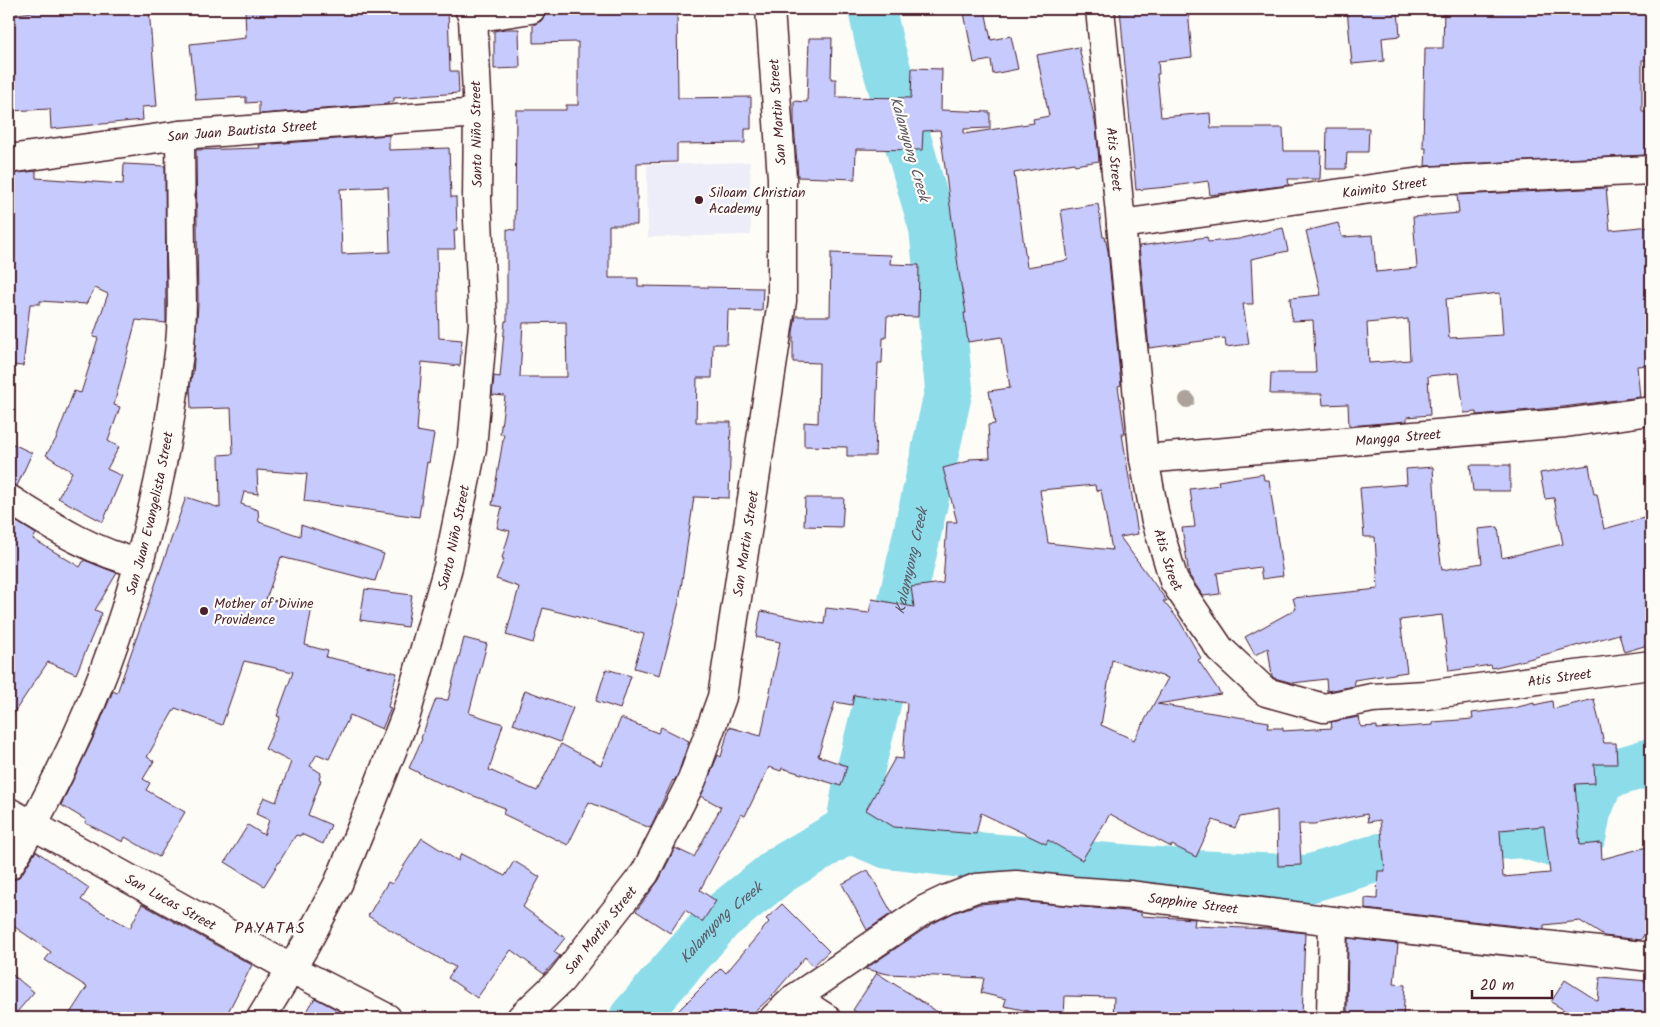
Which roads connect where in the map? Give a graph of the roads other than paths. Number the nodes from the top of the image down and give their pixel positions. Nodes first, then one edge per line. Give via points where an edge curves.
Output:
1 (531, 9) edge
2 (770, 9) edge
3 (1100, 9) edge
4 (471, 13) edge
5 (478, 113) junction
6 (180, 135) junction
7 (9, 159) edge
8 (1651, 170) edge
9 (1121, 224) junction
10 (1651, 411) edge
11 (1144, 459) junction
12 (9, 499) edge
13 (140, 563) junction
14 (1651, 665) edge
15 (9, 812) edge
16 (33, 825) junction
17 (9, 865) edge
18 (1333, 921) junction
19 (1651, 957) edge
20 (292, 968) junction
21 (795, 998) junction
22 (261, 1018) edge
23 (387, 1018) edge
24 (521, 1018) edge
25 (774, 1018) edge
26 (826, 1018) edge
27 (1331, 1018) edge

1 - 4 street
2 - 24 street, San Martin Street via 782,178 782,301 722,697 692,780 645,873 561,980
3 - 9 street, Atis Street
4 - 5 street, Santo Niño Street
5 - 6 street, San Juan Bautista Street
5 - 20 street, Santo Niño Street via 477,198 483,324 472,448 448,567 406,715 338,884
6 - 7 street, San Juan Bautista Street
6 - 13 street, San Juan Evangelista Street via 180,352 163,464
8 - 9 street, Kaimito Street via 1428,181
9 - 11 street, Atis Street
10 - 11 street, Mangga Street via 1565,423
11 - 14 street, Atis Street via 1155,517 1174,581 1220,648 1266,692 1324,708 1372,698 1426,695
12 - 13 street via 90,545 119,559
13 - 16 street, San Juan Evangelista Street via 113,650 77,739
15 - 16 street, San Lucas Street
16 - 17 street, San Juan Evangelista Street
16 - 20 street, San Lucas Street
18 - 19 street, Sapphire Street
18 - 21 street, Sapphire Street via 1016,884 976,888 924,910
18 - 27 street
20 - 22 street, Santo Niño Street
20 - 23 street, San Lucas Street
21 - 25 street, Sapphire Street
21 - 26 street

